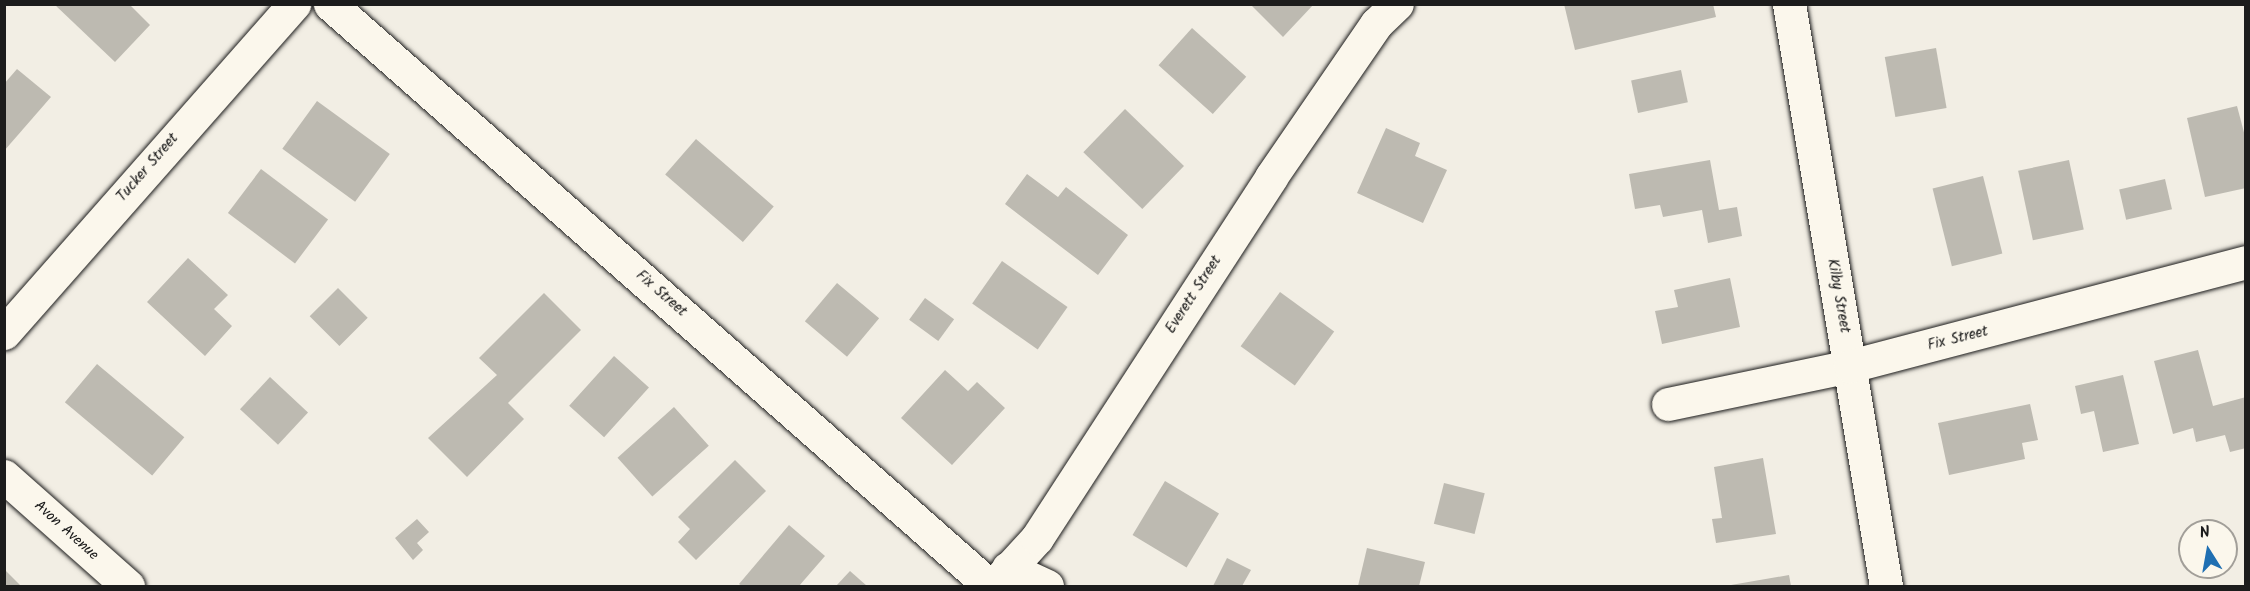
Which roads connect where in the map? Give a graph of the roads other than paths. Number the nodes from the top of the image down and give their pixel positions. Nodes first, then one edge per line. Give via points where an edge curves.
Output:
1 (294, 4) edge
2 (330, 4) edge
3 (1397, 4) edge
4 (1790, 4) edge
5 (2246, 262) edge
6 (4, 333) edge
7 (1850, 366) junction
8 (1668, 404) dead end
9 (4, 476) edge
10 (997, 580) edge
11 (128, 586) edge
12 (1047, 586) edge
13 (1886, 586) edge

1 - 6 street, Tucker Street
2 - 10 street, Fix Street
3 - 10 street, Everett Street via 1376,24 1271,177 1037,538
4 - 7 street, Kilby Street
5 - 7 street, Fix Street
7 - 8 street, Fix Street
7 - 13 street, Kilby Street
9 - 11 street, Avon Avenue
10 - 12 street, Fix Street

